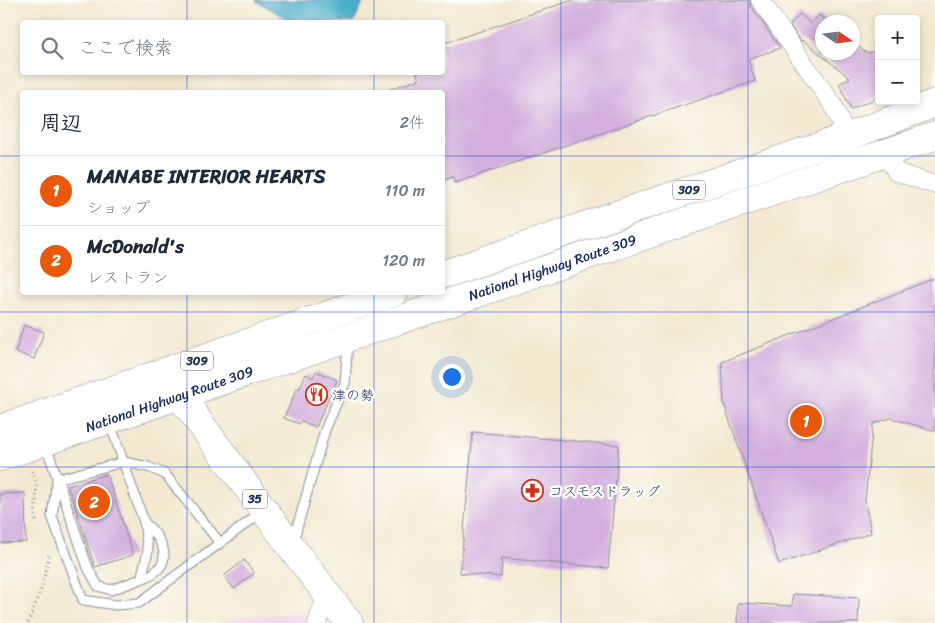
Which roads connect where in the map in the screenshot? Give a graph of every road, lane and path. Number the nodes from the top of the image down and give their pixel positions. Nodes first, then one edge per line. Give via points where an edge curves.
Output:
1 (760, 0) edge
2 (935, 103) edge
3 (935, 136) edge
4 (847, 137) junction
5 (886, 153) junction
6 (935, 184) edge
7 (445, 274) edge
8 (385, 295) edge
9 (348, 338) junction
10 (169, 371) junction
11 (180, 396) junction
12 (110, 420) junction
13 (0, 429) edge
14 (36, 445) junction
15 (0, 457) edge
16 (124, 462) junction
17 (57, 478) junction
18 (264, 511) junction
19 (144, 522) junction
20 (39, 527) dead end
21 (220, 543) junction
22 (292, 548) junction
23 (49, 551) dead end
24 (141, 579) junction
25 (327, 594) junction
26 (28, 623) edge
27 (317, 623) edge
28 (349, 623) edge

1 - 4 street via 833,104
2 - 4 main road, 309
3 - 5 main road, National Highway Route 309 / 309
4 - 7 main road, 309
5 - 6 street via 896,172
5 - 9 main road, National Highway Route 309 / 309
8 - 10 main road, National Highway Route 309 / 309
9 - 11 main road, National Highway Route 309 / 309
9 - 22 lane via 345,383 325,430
10 - 11 main road, 35
10 - 13 main road, National Highway Route 309 / 309
11 - 12 main road, National Highway Route 309 / 309
11 - 18 main road, 35
12 - 14 main road, National Highway Route 309 / 309
12 - 16 lane
14 - 15 main road, National Highway Route 309 / 309
14 - 17 lane
14 - 20 path via 35,518
16 - 17 lane
16 - 19 lane
16 - 21 lane via 164,474
17 - 21 lane via 52,516 83,600 116,605 139,604
17 - 24 lane via 88,568 98,586 110,590
18 - 21 lane
18 - 22 main road, 35
19 - 24 lane via 148,550
19 - 24 lane via 156,532 165,549 163,564 152,576
22 - 25 main road, 35
23 - 26 path via 42,587
25 - 27 street
25 - 28 main road, 35

